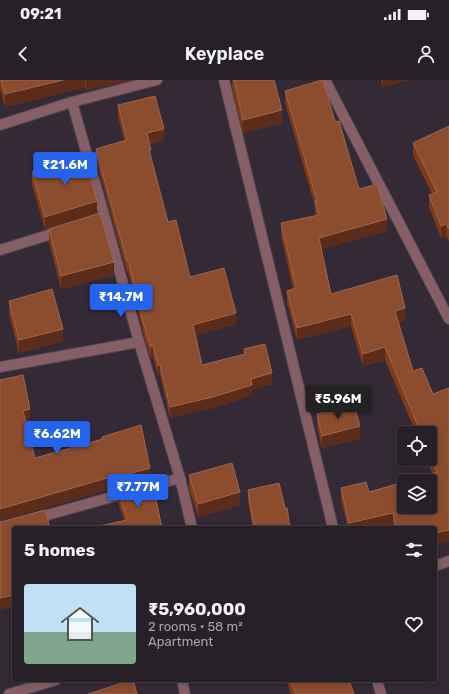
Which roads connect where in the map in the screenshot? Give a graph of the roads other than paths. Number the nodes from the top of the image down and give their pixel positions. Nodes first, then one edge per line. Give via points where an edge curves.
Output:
1 (157, 80) edge
2 (224, 80) edge
3 (325, 80) edge
4 (72, 102) junction
5 (0, 125) edge
6 (68, 229) edge
7 (0, 250) edge
8 (449, 320) edge
9 (139, 342) junction
10 (0, 367) edge
11 (180, 478) junction
12 (22, 522) edge
13 (192, 526) edge
14 (333, 526) edge
15 (449, 561) edge
16 (437, 565) edge
17 (49, 682) edge
18 (182, 682) edge
19 (377, 682) edge
20 (9, 694) edge
21 (185, 694) edge
22 (381, 694) edge

1 - 4 street
2 - 14 street
3 - 8 street
4 - 5 street
4 - 9 street via 101,219
6 - 7 street
9 - 10 street
9 - 11 street
11 - 12 street
11 - 13 street
15 - 16 street
17 - 20 street
18 - 21 street
19 - 22 street

